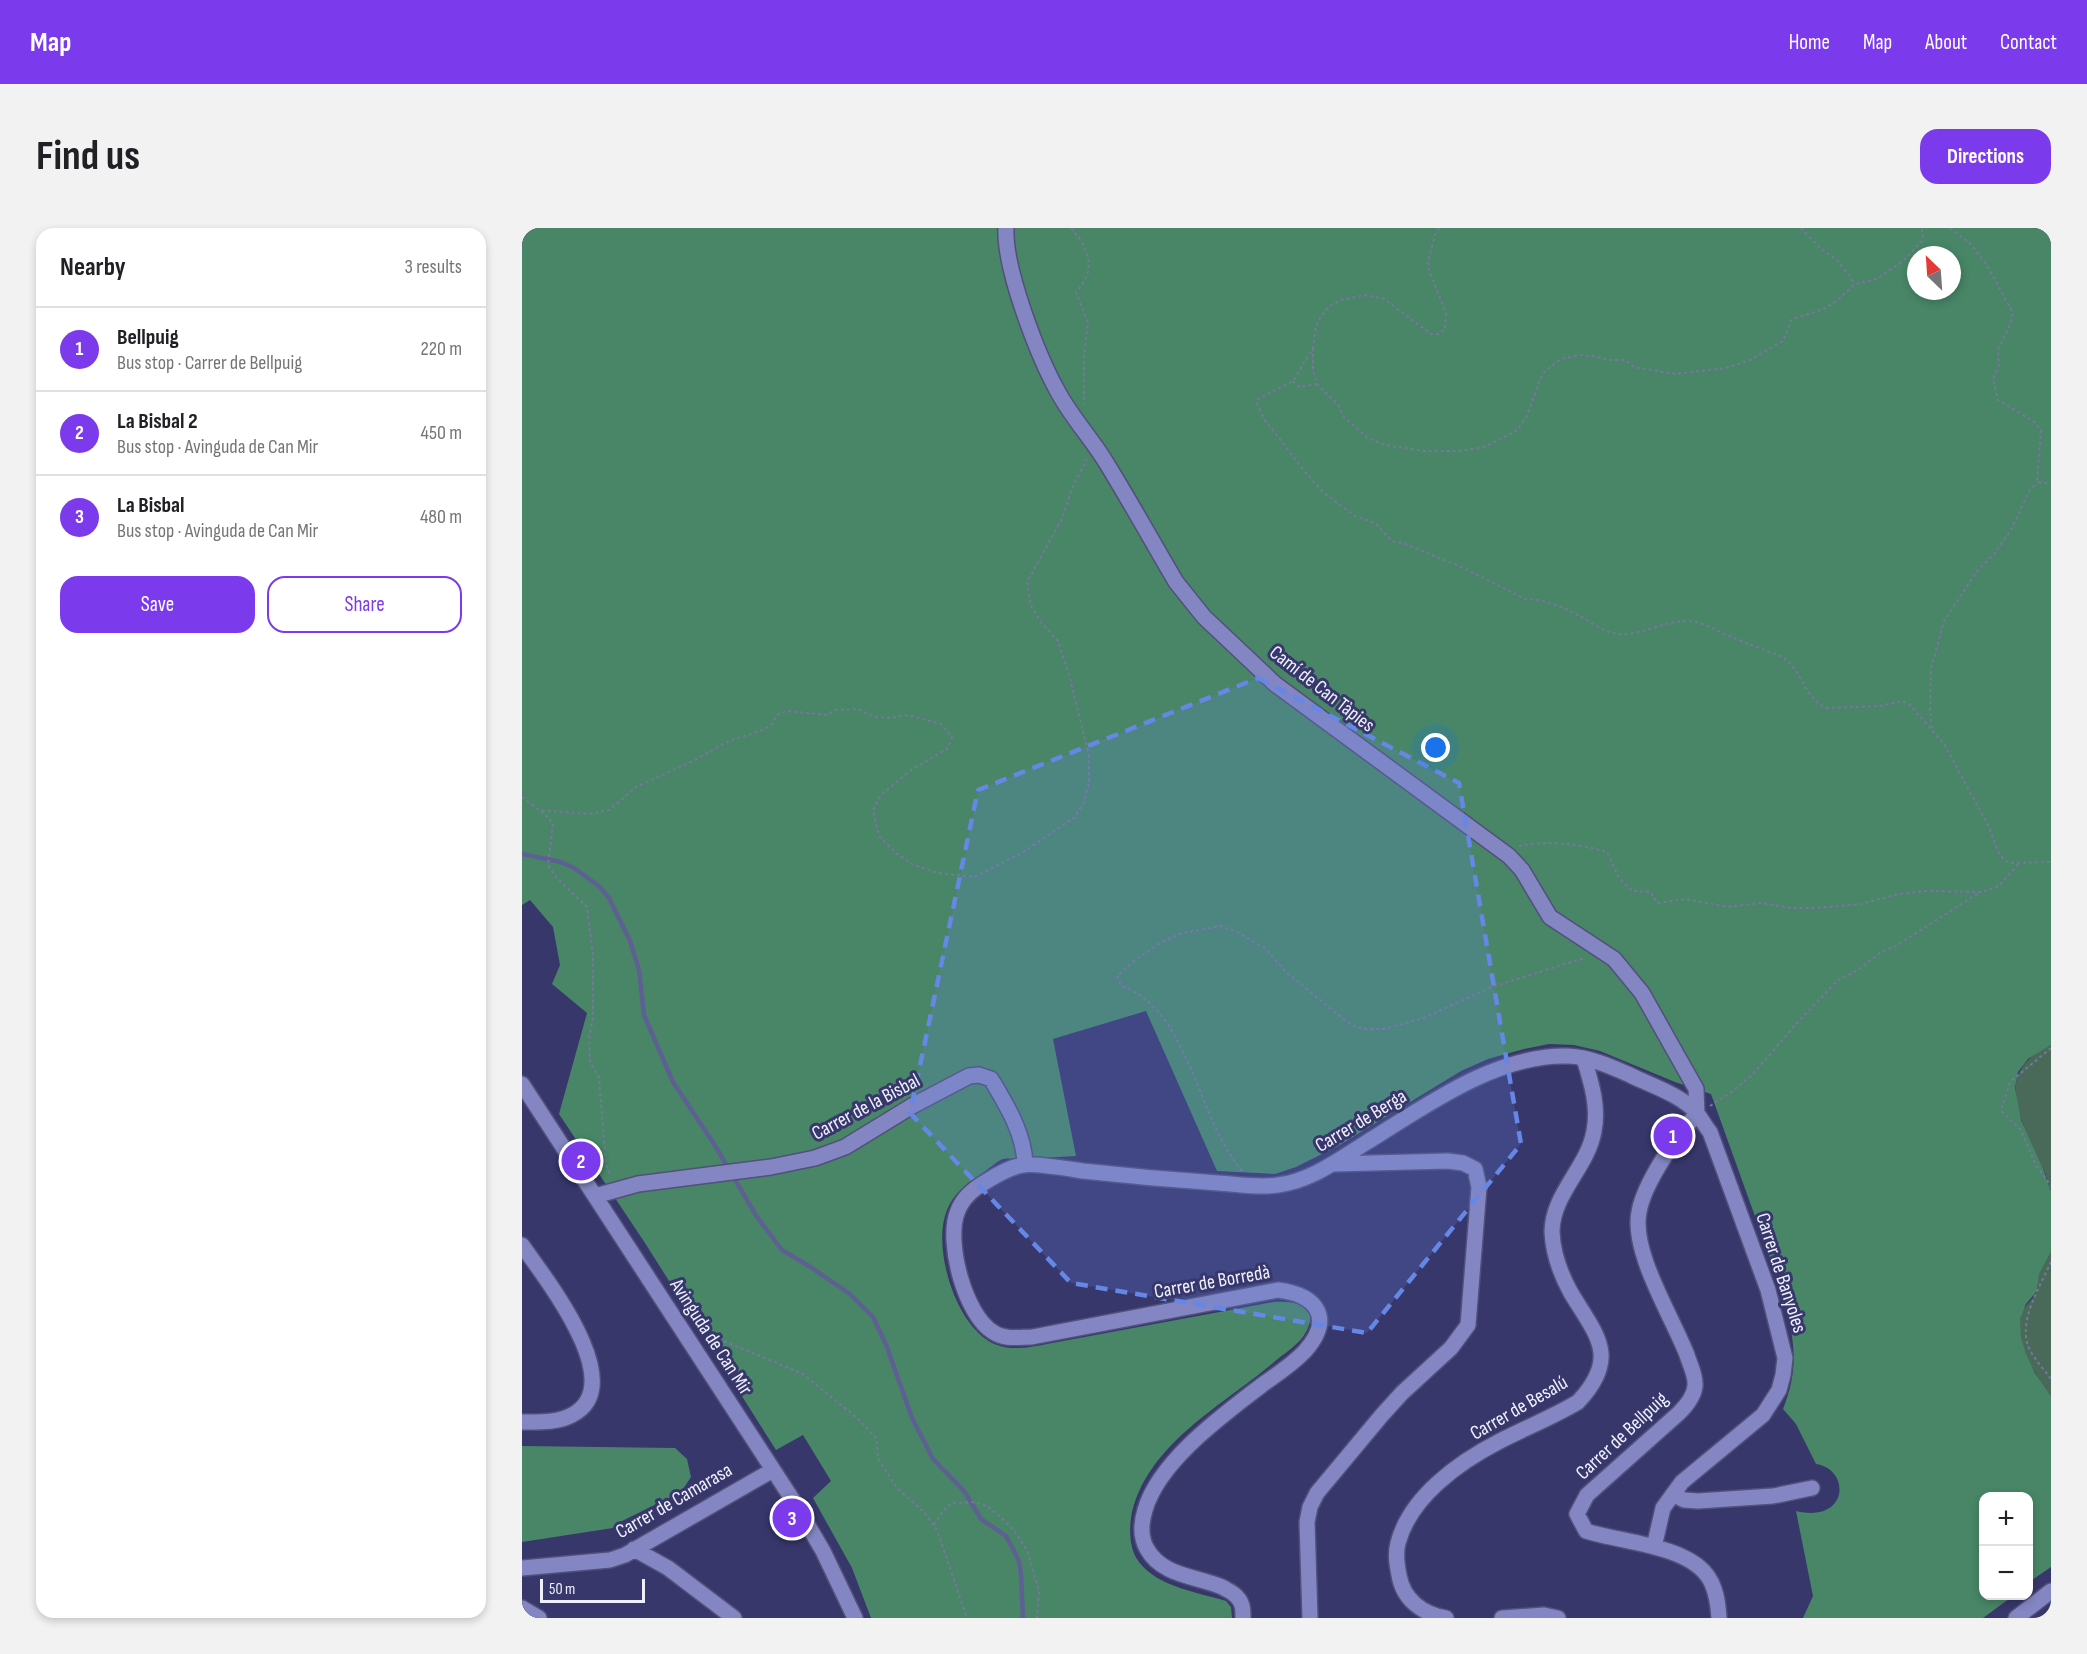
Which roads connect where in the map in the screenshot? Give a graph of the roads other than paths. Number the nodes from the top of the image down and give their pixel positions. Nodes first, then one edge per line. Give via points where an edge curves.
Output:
1 (1006, 228) edge
2 (1584, 1059) junction
3 (522, 1084) edge
4 (1697, 1114) junction
5 (1025, 1164) junction
6 (1331, 1164) junction
7 (595, 1196) junction
8 (522, 1245) edge
9 (522, 1422) edge
10 (773, 1470) junction
11 (1812, 1488) dead end
12 (1673, 1494) junction
13 (1653, 1547) junction
14 (634, 1549) junction
15 (522, 1568) edge
16 (2051, 1591) edge
17 (522, 1608) edge
18 (539, 1618) edge
19 (734, 1618) edge
20 (855, 1618) edge
21 (1243, 1618) edge
22 (1310, 1618) edge
23 (1446, 1618) edge
24 (1502, 1618) edge
25 (1558, 1618) edge
26 (1719, 1618) edge
27 (2016, 1618) edge

1 - 4 street, Camí de Can Tàpies via 1012,270 1058,393 1096,447 1176,582 1204,617 1275,684 1516,862 1550,917 1604,952 1629,975 1696,1089
2 - 4 street, Carrer de Berga via 1614,1067 1680,1099
2 - 6 street, Carrer de Berga via 1570,1056 1533,1060 1482,1076
2 - 23 street, Carrer de Besalú via 1596,1106 1594,1131 1584,1158 1561,1196 1552,1230 1563,1276 1599,1337 1599,1367 1578,1402 1454,1470 1436,1485 1403,1527 1396,1562 1400,1581 1415,1606
3 - 7 street, Avinguda de Can Mir
4 - 12 street, Carrer de Banyoles via 1710,1132 1768,1290 1785,1358 1779,1390 1763,1415 1682,1482
4 - 13 street, Carrer de Bellpuig via 1651,1179 1638,1214 1642,1252 1682,1341 1695,1389 1679,1413 1587,1495 1577,1514 1586,1531
5 - 6 street, Carrer de Berga via 1256,1187 1302,1180
5 - 7 street, Carrer de la Bisbal via 1025,1149 1013,1117 991,1079 979,1075 969,1076 912,1106 845,1147 815,1158 638,1184
5 - 21 street, Carrer de Borredà via 972,1190 956,1213 953,1228 954,1252 971,1304 990,1331 1001,1337 1032,1337 1278,1290 1305,1297 1319,1314 1319,1324 1305,1351 1187,1448 1156,1486 1145,1508 1142,1536 1152,1557 1164,1568 1231,1591 1243,1606
6 - 22 street via 1423,1160 1463,1163 1476,1169 1479,1187 1468,1325 1451,1348 1382,1415 1317,1493 1310,1507
7 - 10 street, Avinguda de Can Mir
8 - 9 street via 582,1340 592,1385 585,1404 571,1416
10 - 14 street, Carrer de Camarasa
10 - 20 street, Avinguda de Can Mir via 823,1551
11 - 12 street via 1773,1496 1698,1501
12 - 13 street, Carrer de Banyoles via 1663,1508
13 - 26 street, Carrer de Bellpuig via 1680,1556 1706,1574 1717,1600
14 - 15 street, Carrer de Camarasa via 610,1560
14 - 19 street via 668,1568
16 - 27 street
17 - 18 street
24 - 25 street

